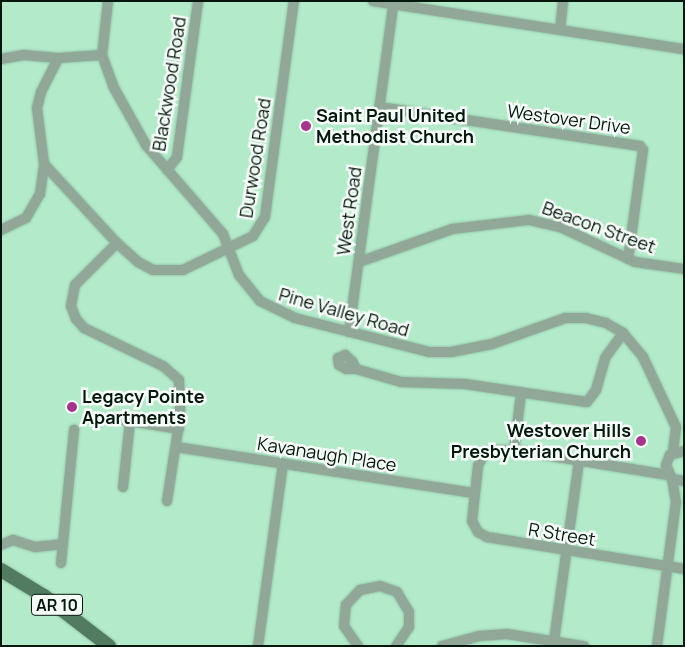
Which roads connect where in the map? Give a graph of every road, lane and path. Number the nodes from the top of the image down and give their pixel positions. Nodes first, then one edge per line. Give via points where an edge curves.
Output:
1 (108, 1) edge
2 (198, 1) edge
3 (294, 1) edge
4 (373, 1) edge
5 (563, 1) edge
6 (393, 5) junction
7 (560, 30) junction
8 (684, 50) edge
9 (102, 55) junction
10 (58, 58) junction
11 (1, 59) edge
12 (379, 107) junction
13 (44, 164) junction
14 (168, 170) junction
15 (1, 230) edge
16 (117, 243) junction
17 (229, 250) junction
18 (628, 259) junction
19 (359, 262) junction
20 (684, 269) edge
21 (349, 332) junction
22 (623, 334) junction
23 (356, 369) dead end
24 (520, 394) junction
25 (111, 418) dead end
26 (130, 421) junction
27 (676, 427) junction
28 (178, 429) junction
29 (74, 430) dead end
30 (684, 439) edge
31 (176, 448) junction
32 (514, 450) junction
33 (675, 455) edge
34 (579, 461) junction
35 (283, 464) junction
36 (633, 468) junction
37 (670, 477) junction
38 (684, 481) edge
39 (122, 487) dead end
40 (684, 487) edge
41 (473, 493) junction
42 (167, 501) dead end
43 (676, 502) junction
44 (62, 544) junction
45 (1, 545) edge
46 (565, 552) junction
47 (61, 563) dead end
48 (668, 567) junction
49 (684, 569) edge
50 (1, 570) edge
51 (554, 641) junction
52 (109, 646) edge
53 (258, 646) edge
54 (358, 646) edge
55 (396, 646) edge
56 (442, 646) edge
57 (584, 646) edge
58 (657, 646) edge

1 - 9 street
2 - 14 street, Blackwood Road via 177,157
3 - 17 street, Durwood Road via 265,217 253,236
4 - 6 street
5 - 7 street
6 - 7 street
6 - 12 street, West Road
7 - 8 street
9 - 10 street
9 - 14 street, Pine Valley Road via 136,131
10 - 11 street via 32,55
10 - 13 street via 37,108
12 - 18 street, Westover Drive via 640,146 643,150
12 - 19 street, West Road
13 - 15 street via 40,194 33,208 22,220
13 - 16 street, Durwood Road
14 - 17 street, Pine Valley Road via 216,225
16 - 17 street, Durwood Road via 142,265 167,272 183,270
16 - 28 street via 75,285 71,298 74,314 88,330 176,375 181,396
17 - 21 street, Pine Valley Road via 244,282 266,305 295,318
18 - 19 street, Beacon Street via 560,227 529,220 452,229
18 - 20 street, Beacon Street
19 - 21 street, West Road
21 - 22 street, Pine Valley Road via 415,350 441,352 492,344 565,318 596,320
22 - 24 street via 606,358 591,400 574,402
22 - 27 street, Pine Valley Road via 643,357
23 - 24 street via 401,382 450,383
24 - 32 street
25 - 26 street
26 - 28 street
26 - 39 street
27 - 30 street, Pine Valley Road
27 - 33 street
28 - 31 street
29 - 44 street
31 - 35 street, Kavanaugh Place
31 - 42 street
32 - 34 street, R Street
32 - 41 street, R Street via 492,450 483,456
33 - 36 street
33 - 37 street
34 - 36 street, R Street
34 - 46 street
35 - 41 street, Kavanaugh Place
35 - 53 street
36 - 37 street, R Street
37 - 38 street, R Street
37 - 43 street
40 - 43 street
41 - 46 street, R Street via 472,521 482,535
43 - 48 street
44 - 45 street via 36,548 13,540
44 - 47 street
46 - 48 street, R Street
46 - 51 street
48 - 49 street, R Street
48 - 58 street
50 - 52 main road, AR 10 via 52,601
51 - 56 street via 493,634
51 - 57 street
54 - 55 street via 344,626 346,605 360,590 380,586 397,592 409,612 409,627

